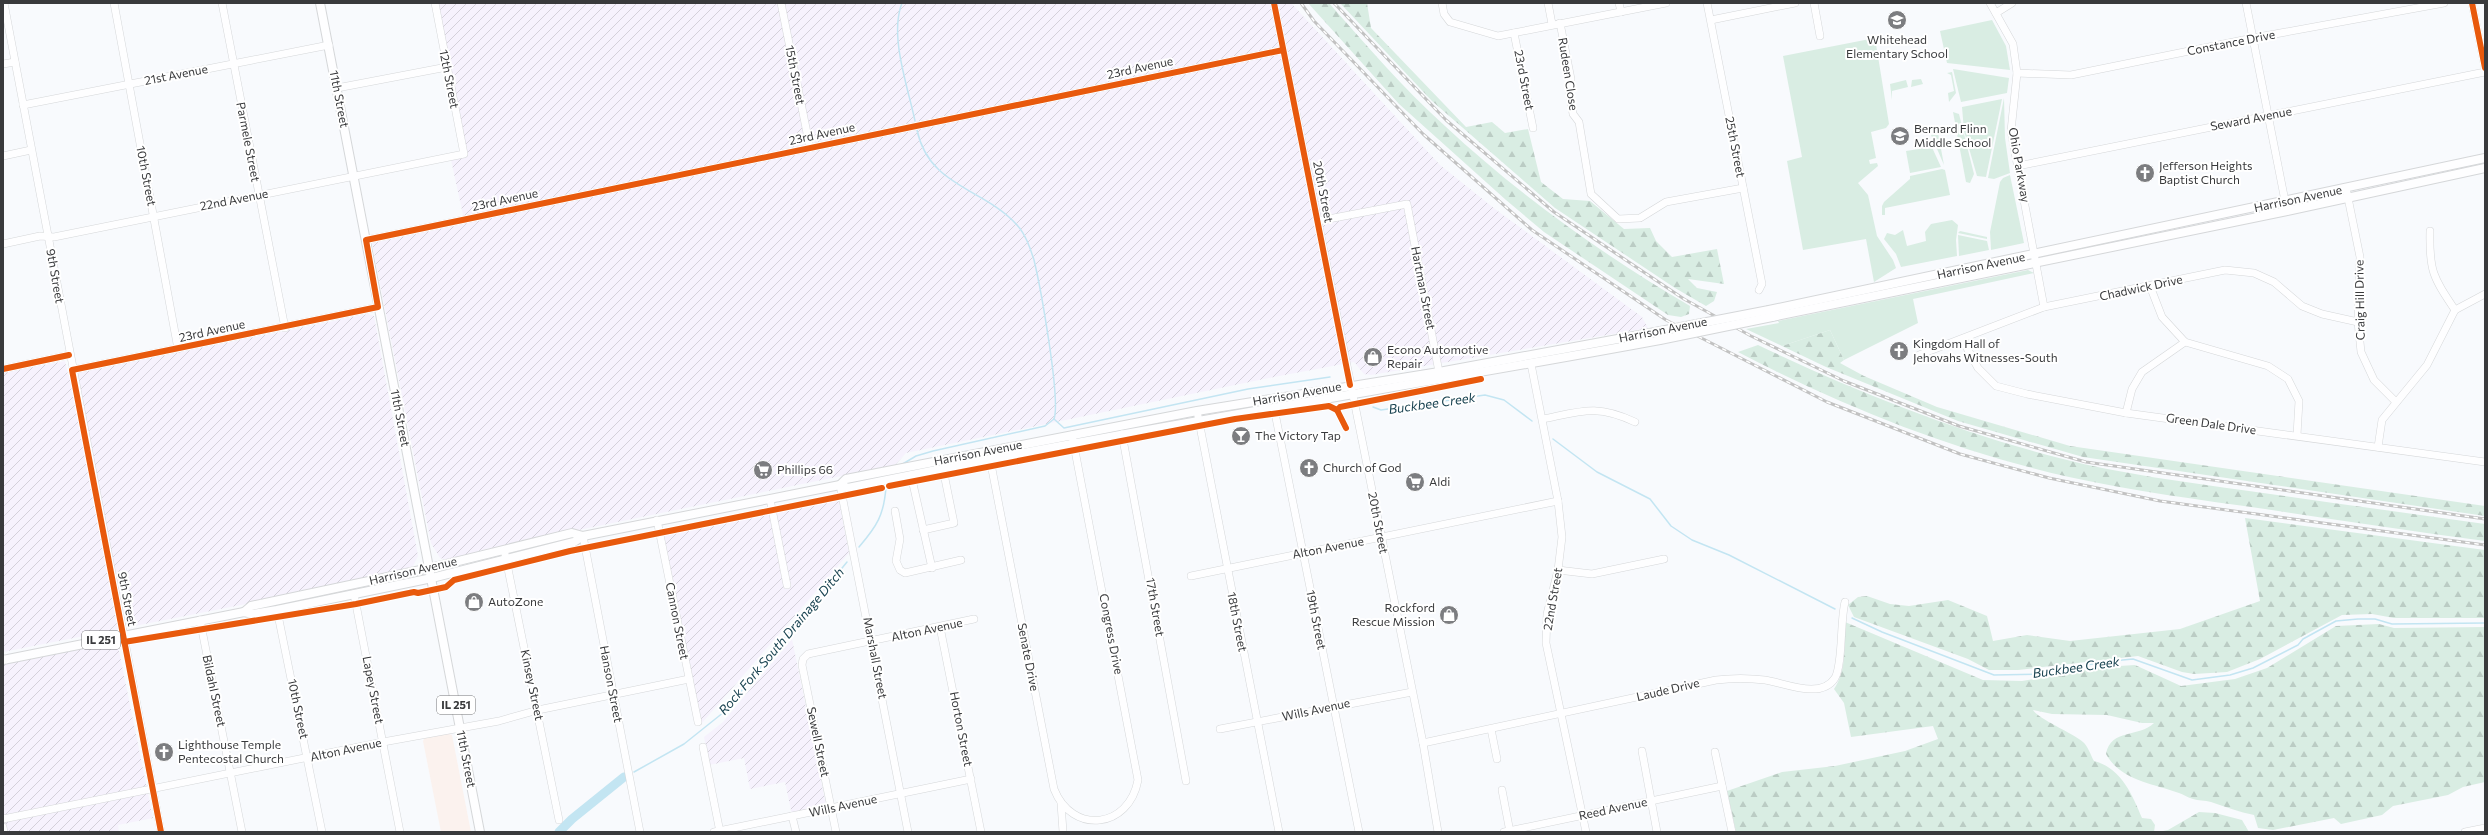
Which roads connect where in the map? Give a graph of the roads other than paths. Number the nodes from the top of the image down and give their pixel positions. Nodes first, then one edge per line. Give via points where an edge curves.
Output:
1 (4, 3) edge
2 (114, 3) edge
3 (222, 3) edge
4 (320, 3) edge
5 (435, 3) edge
6 (781, 3) edge
7 (1274, 3) edge
8 (1442, 3) edge
9 (1548, 3) edge
10 (1619, 3) edge
11 (1666, 3) edge
12 (1707, 3) edge
13 (1796, 3) edge
14 (1814, 3) edge
15 (1990, 3) edge
16 (2012, 3) edge
17 (2246, 3) edge
18 (2444, 3) edge
19 (2472, 3) edge
20 (1621, 12) junction
21 (1996, 13) junction
22 (1711, 20) junction
23 (1556, 24) junction
24 (1514, 33) junction
25 (1820, 36) dead end
26 (2253, 38) junction
27 (329, 44) junction
28 (1284, 50) junction
29 (15, 62) junction
30 (3, 64) edge
31 (232, 64) junction
32 (447, 67) junction
33 (2485, 68) edge
34 (2485, 72) edge
35 (2017, 73) junction
36 (129, 84) junction
37 (337, 88) junction
38 (23, 105) junction
39 (2268, 116) junction
40 (1533, 128) dead end
41 (810, 148) junction
42 (31, 150) junction
43 (464, 154) joint
44 (3, 156) edge
45 (2485, 158) edge
46 (2018, 166) junction
47 (2485, 168) edge
48 (353, 176) junction
49 (1743, 188) junction
50 (2346, 188) junction
51 (259, 195) junction
52 (2348, 198) junction
53 (2285, 202) junction
54 (2287, 212) junction
55 (154, 216) junction
56 (1318, 221) junction
57 (2430, 231) dead end
58 (47, 237) junction
59 (366, 240) junction
60 (3, 244) edge
61 (2036, 254) junction
62 (2037, 264) junction
63 (2150, 286) junction
64 (1759, 290) dead end
65 (2485, 294) edge
66 (378, 307) junction
67 (2044, 307) junction
68 (2455, 310) junction
69 (1771, 314) junction
70 (2358, 322) junction
71 (284, 328) junction
72 (1962, 339) junction
73 (2185, 342) junction
74 (178, 349) junction
75 (1919, 354) dead end
76 (69, 355) junction
77 (1531, 364) junction
78 (3, 370) edge
79 (72, 370) junction
80 (1439, 372) junction
81 (1350, 385) junction
82 (1352, 396) junction
83 (2395, 401) junction
84 (1274, 408) junction
85 (1197, 411) junction
86 (2126, 413) junction
87 (1543, 419) junction
88 (1199, 420) junction
89 (1635, 422) dead end
90 (1122, 434) junction
91 (2297, 436) junction
92 (1073, 439) junction
93 (2378, 447) junction
94 (990, 460) junction
95 (2485, 462) edge
96 (942, 469) junction
97 (911, 475) junction
98 (840, 485) junction
99 (770, 499) junction
100 (1558, 501) junction
101 (895, 510) dead end
102 (657, 520) junction
103 (923, 530) junction
104 (583, 536) junction
105 (1380, 538) junction
106 (504, 549) junction
107 (1302, 553) junction
108 (507, 559) junction
109 (1664, 559) dead end
110 (961, 560) dead end
111 (430, 568) junction
112 (932, 568) junction
113 (1226, 568) junction
114 (1558, 570) junction
115 (1191, 576) dead end
116 (432, 578) junction
117 (787, 585) dead end
118 (354, 594) junction
119 (1845, 602) dead end
120 (277, 610) junction
121 (244, 612) junction
122 (974, 619) dead end
123 (200, 620) junction
124 (940, 627) junction
125 (122, 635) junction
126 (872, 641) junction
127 (808, 654) joint
128 (3, 660) edge
129 (689, 679) junction
130 (1412, 692) junction
131 (613, 694) junction
132 (1332, 706) junction
133 (538, 710) junction
134 (1562, 714) junction
135 (698, 722) dead end
136 (1258, 722) junction
137 (460, 729) junction
138 (1220, 729) dead end
139 (1491, 729) junction
140 (383, 742) junction
141 (1423, 743) junction
142 (703, 747) dead end
143 (1642, 751) dead end
144 (1715, 752) dead end
145 (308, 758) junction
146 (1497, 759) dead end
147 (231, 774) junction
148 (971, 779) junction
149 (1186, 781) dead end
150 (1722, 786) junction
151 (152, 790) junction
152 (1502, 790) dead end
153 (901, 794) junction
154 (1651, 801) junction
155 (1061, 803) junction
156 (831, 808) junction
157 (792, 816) junction
158 (1582, 816) junction
159 (3, 819) edge
160 (1106, 819) joint
161 (559, 820) dead end
162 (3, 826) edge
163 (2485, 828) edge
164 (4, 832) edge
165 (161, 832) edge
166 (242, 832) edge
167 (322, 832) edge
168 (400, 832) edge
169 (480, 832) edge
170 (640, 832) edge
171 (718, 832) edge
172 (796, 832) edge
173 (836, 832) edge
174 (908, 832) edge
175 (981, 832) edge
176 (1062, 832) edge
177 (1279, 832) edge
178 (1359, 832) edge
179 (1438, 832) edge
180 (1508, 832) edge
181 (1586, 832) edge
182 (1657, 832) edge
183 (1732, 832) edge
184 (2465, 832) edge

1 - 29 street, 9th Street
2 - 36 street, 10th Street
3 - 31 street, Parmele Street
4 - 27 main road, 11th Street
5 - 32 street, 12th Street
6 - 41 street, 15th Street
7 - 28 street, 20th Street
8 - 24 street via 1444,14 1450,22 1498,36
9 - 23 street
10 - 20 street
11 - 20 street
12 - 22 street, 25th Street
13 - 22 street
14 - 25 street
15 - 21 street, Ohio Parkway
16 - 21 street
17 - 26 street
18 - 26 street, Constance Drive
19 - 33 street
20 - 23 street
21 - 35 street, Ohio Parkway via 2012,44
22 - 49 street, 25th Street
23 - 24 street
23 - 49 street, Rudeen Close via 1571,79 1569,90 1573,114 1579,122 1591,194 1618,219 1640,218 1666,202
24 - 40 street, 23rd Street
26 - 35 street, Constance Drive via 2071,75
26 - 39 street
27 - 31 street, 21st Avenue
27 - 37 main road, 11th Street
28 - 41 street, 23rd Avenue
28 - 56 street, 20th Street
29 - 30 street
29 - 38 street, 9th Street
31 - 36 street, 21st Avenue
31 - 51 street, Parmele Street
32 - 37 street
32 - 43 street, 12th Street
34 - 39 street, Seward Avenue
35 - 46 street, Ohio Parkway via 2011,130
36 - 38 street, 21st Avenue
36 - 55 street, 10th Street
37 - 48 main road, 11th Street
38 - 42 street, 9th Street
39 - 46 street, Seward Avenue
39 - 53 street
41 - 59 street, 23rd Avenue
42 - 44 street
42 - 58 street, 9th Street
43 - 48 street, 22nd Avenue
45 - 50 main road, Harrison Avenue
46 - 61 street, Ohio Parkway
47 - 52 main road, Harrison Avenue
48 - 51 street, 22nd Avenue
48 - 59 main road, 11th Street
49 - 64 street, 25th Street via 1762,284
50 - 52 street, Craig Hill Drive
50 - 53 main road, Harrison Avenue
51 - 55 street, 22nd Avenue
51 - 71 street, Parmele Street
52 - 54 main road, Harrison Avenue
52 - 70 street, Craig Hill Drive via 2360,257
53 - 54 street
53 - 61 main road, Harrison Avenue
54 - 62 main road, Harrison Avenue
55 - 58 street, 22nd Avenue
55 - 74 street, 10th Street
56 - 80 street, Hartman Street via 1407,204
56 - 81 street, 20th Street
57 - 68 street via 2429,255 2434,278
58 - 60 street, 22nd Avenue
58 - 76 street, 9th Street
59 - 66 main road, 11th Street
61 - 62 street, Ohio Parkway
61 - 69 main road, Harrison Avenue
62 - 67 street, Ohio Parkway
62 - 69 main road, Harrison Avenue
63 - 67 street, Chadwick Drive
63 - 70 street, Chadwick Drive via 2225,270 2254,273 2274,282 2302,306 2322,314
63 - 73 street via 2162,317
65 - 68 street
66 - 71 street, 23rd Avenue
66 - 111 main road, 11th Street
67 - 72 street, Chadwick Drive
68 - 83 street via 2427,366
69 - 77 main road, Harrison Avenue, bridge via 1660,340
69 - 80 main road, Harrison Avenue, bridge via 1650,333
70 - 83 street, Craig Hill Drive via 2362,352 2374,380
71 - 74 street, 23rd Avenue
72 - 75 street, Chadwick Drive
72 - 86 street, Green Dale Drive via 1978,368 1996,386
73 - 86 street via 2142,372 2132,389
73 - 91 street via 2268,366 2288,379 2298,402
74 - 79 street, 23rd Avenue
76 - 78 street
76 - 79 street, 9th Street
77 - 82 main road, Harrison Avenue
77 - 87 street, 22nd Street
79 - 125 street, 9th Street
80 - 81 main road, Harrison Avenue
81 - 82 street, 20th Street
81 - 85 main road, Harrison Avenue
82 - 84 main road, Harrison Avenue
82 - 105 street, 20th Street
83 - 93 street via 2382,420
84 - 88 main road, Harrison Avenue
84 - 107 street, 19th Street
85 - 88 street, 18th Street
85 - 92 main road, Harrison Avenue
86 - 91 street, Green Dale Drive
87 - 89 street via 1591,410 1613,412
87 - 100 street, 22nd Street
88 - 90 main road, Harrison Avenue
88 - 113 street, 18th Street
90 - 92 main road, Harrison Avenue
90 - 149 street, 17th Street
91 - 93 street, Green Dale Drive
92 - 94 main road, Harrison Avenue
92 - 98 main road, Harrison Avenue via 846,479
92 - 160 street, Congress Drive via 1138,780 1136,794 1130,803 1116,816
93 - 95 street, Green Dale Drive
94 - 96 main road, Harrison Avenue
94 - 155 street, Senate Drive via 1054,789
96 - 97 main road, Harrison Avenue
96 - 103 street via 954,523
97 - 98 main road, Harrison Avenue via 848,488
97 - 103 street
98 - 99 main road, Harrison Avenue
98 - 126 street, Marshall Street
99 - 102 main road, Harrison Avenue
99 - 117 street
100 - 105 street, Alton Avenue
100 - 114 street, 22nd Street via 1562,537
101 - 112 street via 900,539 896,561 900,570 905,573
102 - 104 main road, Harrison Avenue
102 - 129 street, Cannon Street
103 - 112 street
104 - 106 main road, Harrison Avenue / IL 251 via 572,533
104 - 108 main road, Harrison Avenue via 574,542
104 - 131 street, Hanson Street
105 - 107 street, Alton Avenue
105 - 130 street, 20th Street
106 - 108 street, Kinsey Street
106 - 111 main road, Harrison Avenue / IL 251
107 - 113 street, Alton Avenue
107 - 132 street, 19th Street
108 - 116 main road, Harrison Avenue
108 - 133 street, Kinsey Street
109 - 114 street via 1592,574
110 - 112 street
111 - 116 main road, 11th Street / IL 251
111 - 121 main road, Harrison Avenue / IL 251 via 251,606
113 - 115 street, Alton Avenue
113 - 136 street, 18th Street
114 - 134 street, 22nd Street via 1548,614 1546,643
116 - 118 main road, Harrison Avenue / IL 251
116 - 137 main road, 11th Street / IL 251
118 - 120 main road, Harrison Avenue / IL 251
118 - 140 street, Lapey Street
119 - 134 street, Laude Drive via 1841,615 1839,659 1835,677 1825,687 1815,689 1765,680 1732,678
120 - 121 main road, Harrison Avenue / IL 251 via 253,614
120 - 145 street, 10th Street
121 - 123 main road, Harrison Avenue / IL 251
122 - 124 street, Alton Avenue
123 - 125 main road, Harrison Avenue / IL 251
123 - 147 street, Bildahl Street
124 - 126 street, Alton Avenue
124 - 148 street, Horton Street
125 - 128 main road, Harrison Avenue / IL 251
125 - 151 street, 9th Street
126 - 127 street, Alton Avenue
126 - 153 street, Marshall Street
127 - 156 street, Sewell Street via 802,665
129 - 131 street, Alton Avenue
129 - 135 street, Cannon Street
130 - 132 street, Wills Avenue
130 - 141 street, 20th Street
131 - 133 street, Alton Avenue
131 - 170 street, Hanson Street
132 - 136 street, Wills Avenue
132 - 178 street, 19th Street
133 - 137 street, Alton Avenue
133 - 161 street, Kinsey Street
134 - 139 street, Laude Drive
134 - 158 street, 22nd Street
136 - 138 street, Wills Avenue
136 - 177 street, 18th Street
137 - 140 street, Alton Avenue
137 - 169 main road, 11th Street / IL 251
139 - 141 street, Laude Drive
139 - 146 street
140 - 145 street, Alton Avenue
140 - 168 street, Lapey Street
141 - 179 street, 20th Street
142 - 171 street
143 - 154 street
144 - 150 street
145 - 147 street, Alton Avenue
145 - 167 street, 10th Street
147 - 151 street, Alton Avenue
147 - 166 street, Bildahl Street
148 - 153 street, Wills Avenue
148 - 175 street, Horton Street
150 - 154 street, Reed Avenue
150 - 183 street
151 - 159 street, Alton Avenue
151 - 165 street, 9th Street
152 - 180 street
153 - 156 street, Wills Avenue
153 - 174 street, Marshall Street
154 - 158 street, Reed Avenue
154 - 182 street
155 - 160 street, Senate Drive via 1065,810 1076,816
155 - 176 street
156 - 157 street, Wills Avenue
156 - 173 street, Sewell Street
157 - 171 street, Wills Avenue
157 - 172 street
158 - 180 street, Reed Avenue
158 - 181 street, 22nd Street
162 - 164 street
163 - 184 street

